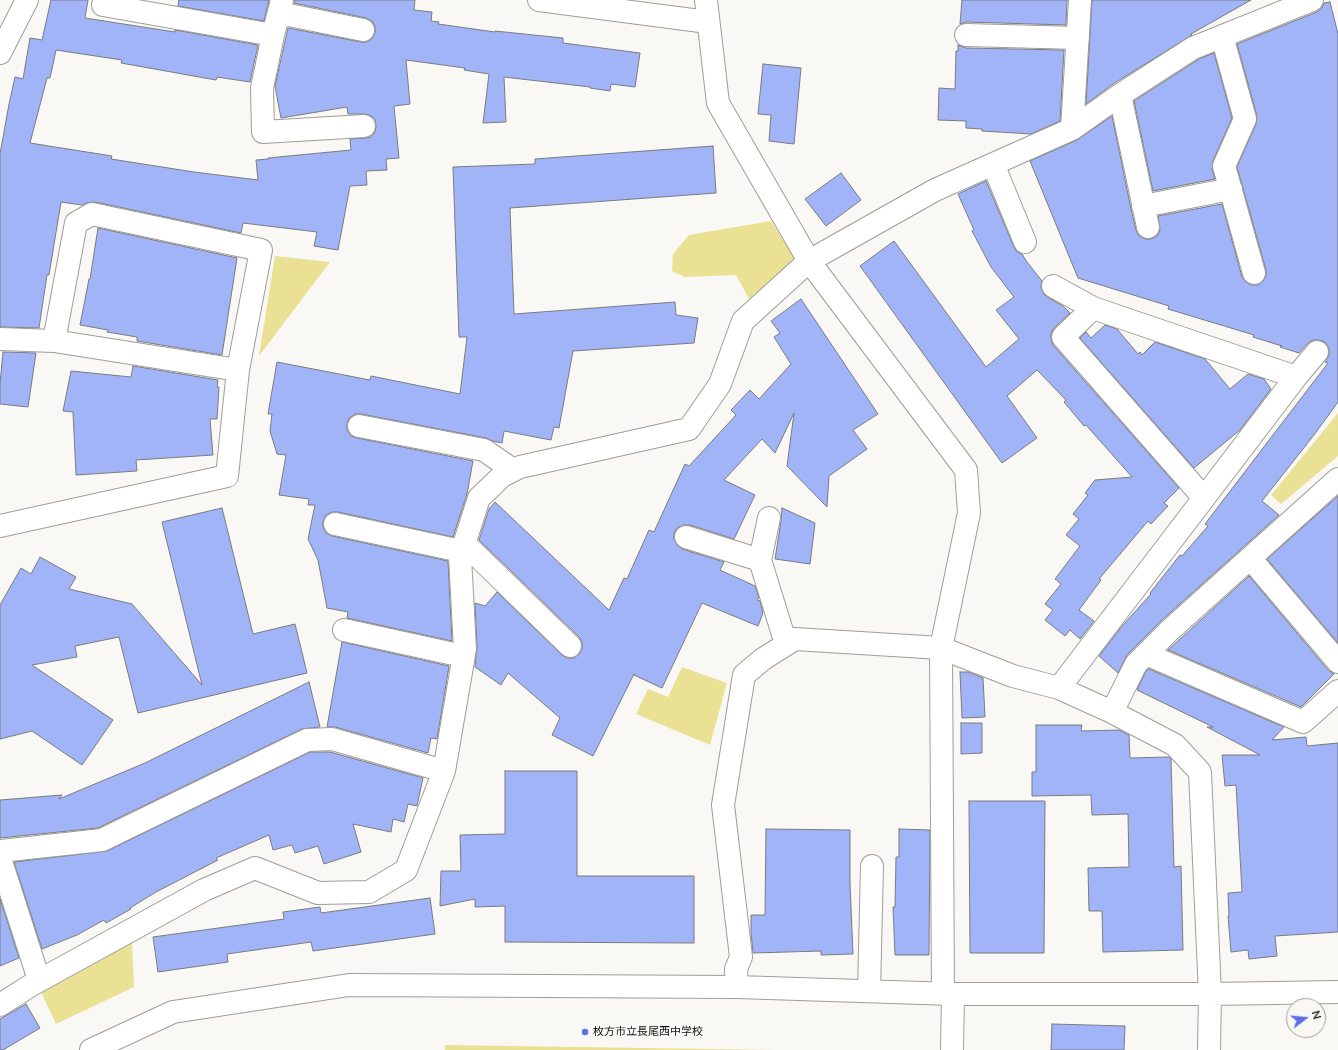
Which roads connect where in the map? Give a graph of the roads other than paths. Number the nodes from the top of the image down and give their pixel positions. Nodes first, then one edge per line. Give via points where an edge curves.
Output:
1 (26, 0) edge
2 (539, 0) edge
3 (706, 0) edge
4 (1080, 0) edge
5 (1312, 0) edge
6 (103, 5) dead end
7 (281, 7) edge
8 (708, 22) junction
9 (363, 30) dead end
10 (273, 35) junction
11 (966, 35) dead end
12 (1222, 36) junction
13 (1078, 38) junction
14 (0, 53) edge
15 (1120, 95) junction
16 (364, 126) dead end
17 (1072, 129) junction
18 (993, 164) junction
19 (1231, 189) junction
20 (1143, 206) junction
21 (1148, 227) dead end
22 (1025, 242) dead end
23 (809, 260) junction
24 (1254, 273) dead end
25 (1053, 286) dead end
26 (1093, 308) junction
27 (0, 339) edge
28 (54, 341) junction
29 (1317, 352) dead end
30 (238, 370) junction
31 (1296, 377) junction
32 (359, 426) dead end
33 (513, 470) junction
34 (1336, 485) edge
35 (1204, 498) junction
36 (769, 518) dead end
37 (336, 524) dead end
38 (0, 526) edge
39 (686, 537) dead end
40 (463, 547) junction
41 (1250, 558) junction
42 (760, 560) junction
43 (344, 630) dead end
44 (786, 644) junction
45 (570, 646) dead end
46 (941, 648) junction
47 (1146, 654) junction
48 (463, 656) junction
49 (1338, 662) edge
50 (1059, 688) junction
51 (1338, 691) edge
52 (1112, 712) junction
53 (444, 771) junction
54 (0, 851) edge
55 (0, 858) edge
56 (872, 866) dead end
57 (39, 980) junction
58 (737, 987) junction
59 (869, 991) junction
60 (1338, 992) edge
61 (948, 994) junction
62 (1210, 994) junction
63 (0, 1005) edge
64 (91, 1050) edge
65 (952, 1050) edge
66 (1209, 1050) edge

1 - 14 street
2 - 8 street
3 - 8 street
4 - 13 street
5 - 12 street
6 - 10 street
7 - 9 street
7 - 10 street
8 - 23 street via 718,103
10 - 16 street via 262,88 263,132
11 - 13 street
12 - 15 street via 1193,48
12 - 19 street via 1245,119 1224,166
13 - 17 street
15 - 17 street
15 - 20 street
17 - 18 street
18 - 22 street
18 - 23 street via 935,190
19 - 20 street
19 - 24 street
20 - 21 street
23 - 33 street via 742,320 720,384 689,429
23 - 46 street via 966,470 969,513
25 - 26 street
26 - 31 street
26 - 35 street via 1063,337
27 - 28 street
28 - 30 street
28 - 30 street via 76,223 92,214 261,250
29 - 31 street
30 - 38 street via 227,476
31 - 35 street
32 - 33 street via 484,450
33 - 40 street via 502,476 479,498
34 - 41 street
35 - 50 street
36 - 42 street
37 - 40 street
39 - 42 street
40 - 45 street
40 - 48 street via 460,557 465,649
41 - 47 street
41 - 49 street
42 - 44 street
43 - 48 street
44 - 46 street via 795,639
44 - 58 street via 744,675 723,805 741,957 736,969
46 - 50 street via 1013,676
46 - 61 street
47 - 51 street via 1303,722
47 - 52 street via 1136,664
48 - 53 street
50 - 52 street
52 - 62 street via 1175,745 1200,772
53 - 54 street via 332,739 307,740 102,840
53 - 57 street via 406,870 369,892 318,893 255,868 204,890
55 - 57 street
56 - 59 street
57 - 63 street
58 - 59 street
58 - 64 street via 349,985 173,1012
59 - 61 street
60 - 62 street
61 - 62 street
61 - 65 street
62 - 66 street

